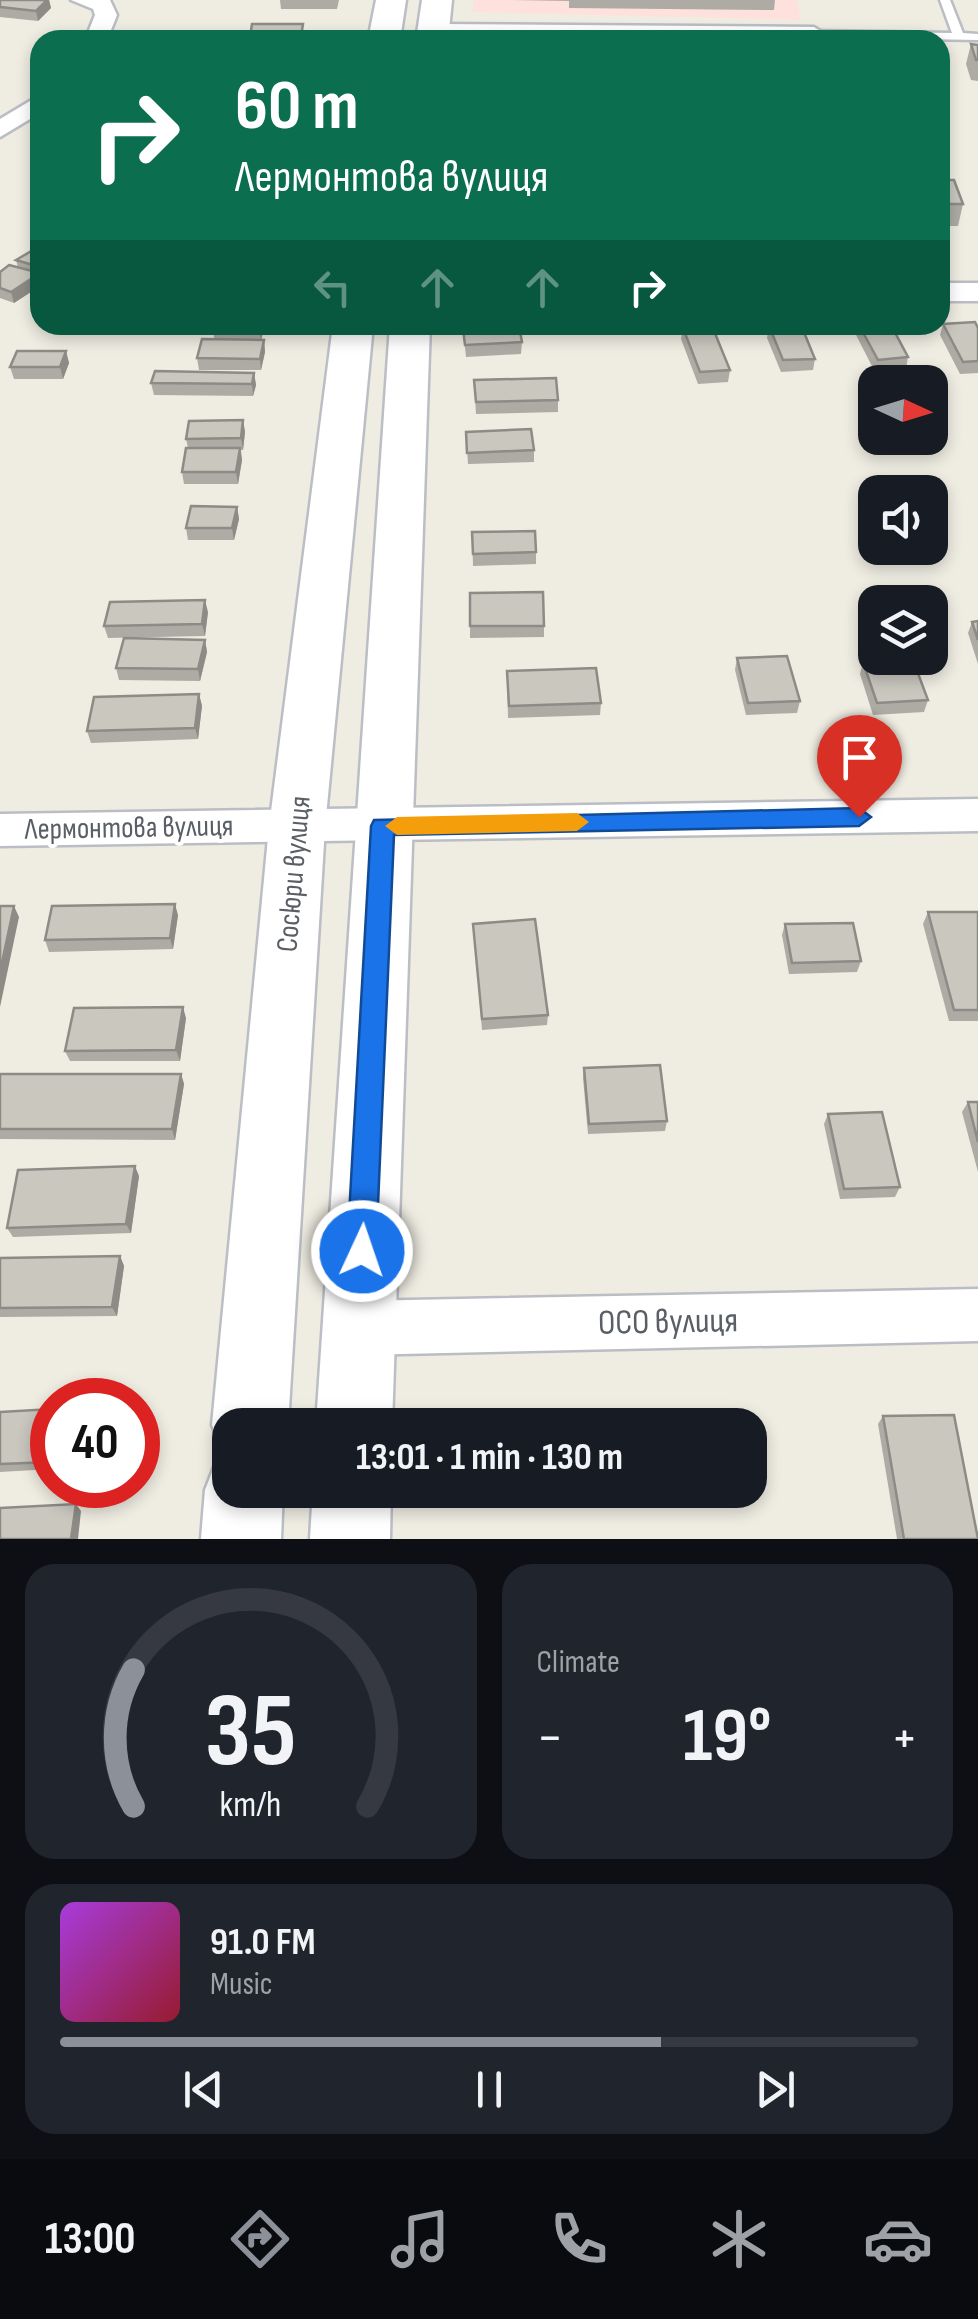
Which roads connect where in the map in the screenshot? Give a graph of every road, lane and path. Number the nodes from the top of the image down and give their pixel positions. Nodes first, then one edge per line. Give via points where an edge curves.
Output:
1 (82, 0) edge
2 (391, 0) edge
3 (437, 0) edge
4 (945, 0) edge
5 (100, 30) edge
6 (386, 30) edge
7 (433, 30) edge
8 (950, 36) edge
9 (960, 36) junction
10 (978, 37) edge
11 (30, 109) edge
12 (0, 130) edge
13 (950, 292) edge
14 (978, 292) edge
15 (351, 335) edge
16 (409, 335) edge
17 (978, 814) edge
18 (383, 826) junction
19 (297, 827) junction
20 (0, 830) edge
21 (978, 1315) edge
22 (358, 1328) junction
23 (251, 1408) edge
24 (355, 1408) edge
25 (243, 1508) edge
26 (351, 1508) edge
27 (240, 1539) edge
28 (350, 1539) edge

1 - 5 street via 102,5
2 - 6 street
3 - 7 street
4 - 9 lane
8 - 9 lane
9 - 10 lane
11 - 12 street
13 - 14 street
15 - 19 street, Сосюри вулиця
16 - 18 street
17 - 18 street, Лермонтова вулиця
18 - 19 street, Лермонтова вулиця
18 - 22 street
19 - 20 street, Лермонтова вулиця
19 - 23 street, Сосюри вулиця
21 - 22 street, ОСО вулиця
22 - 24 street
25 - 27 street
26 - 28 street

